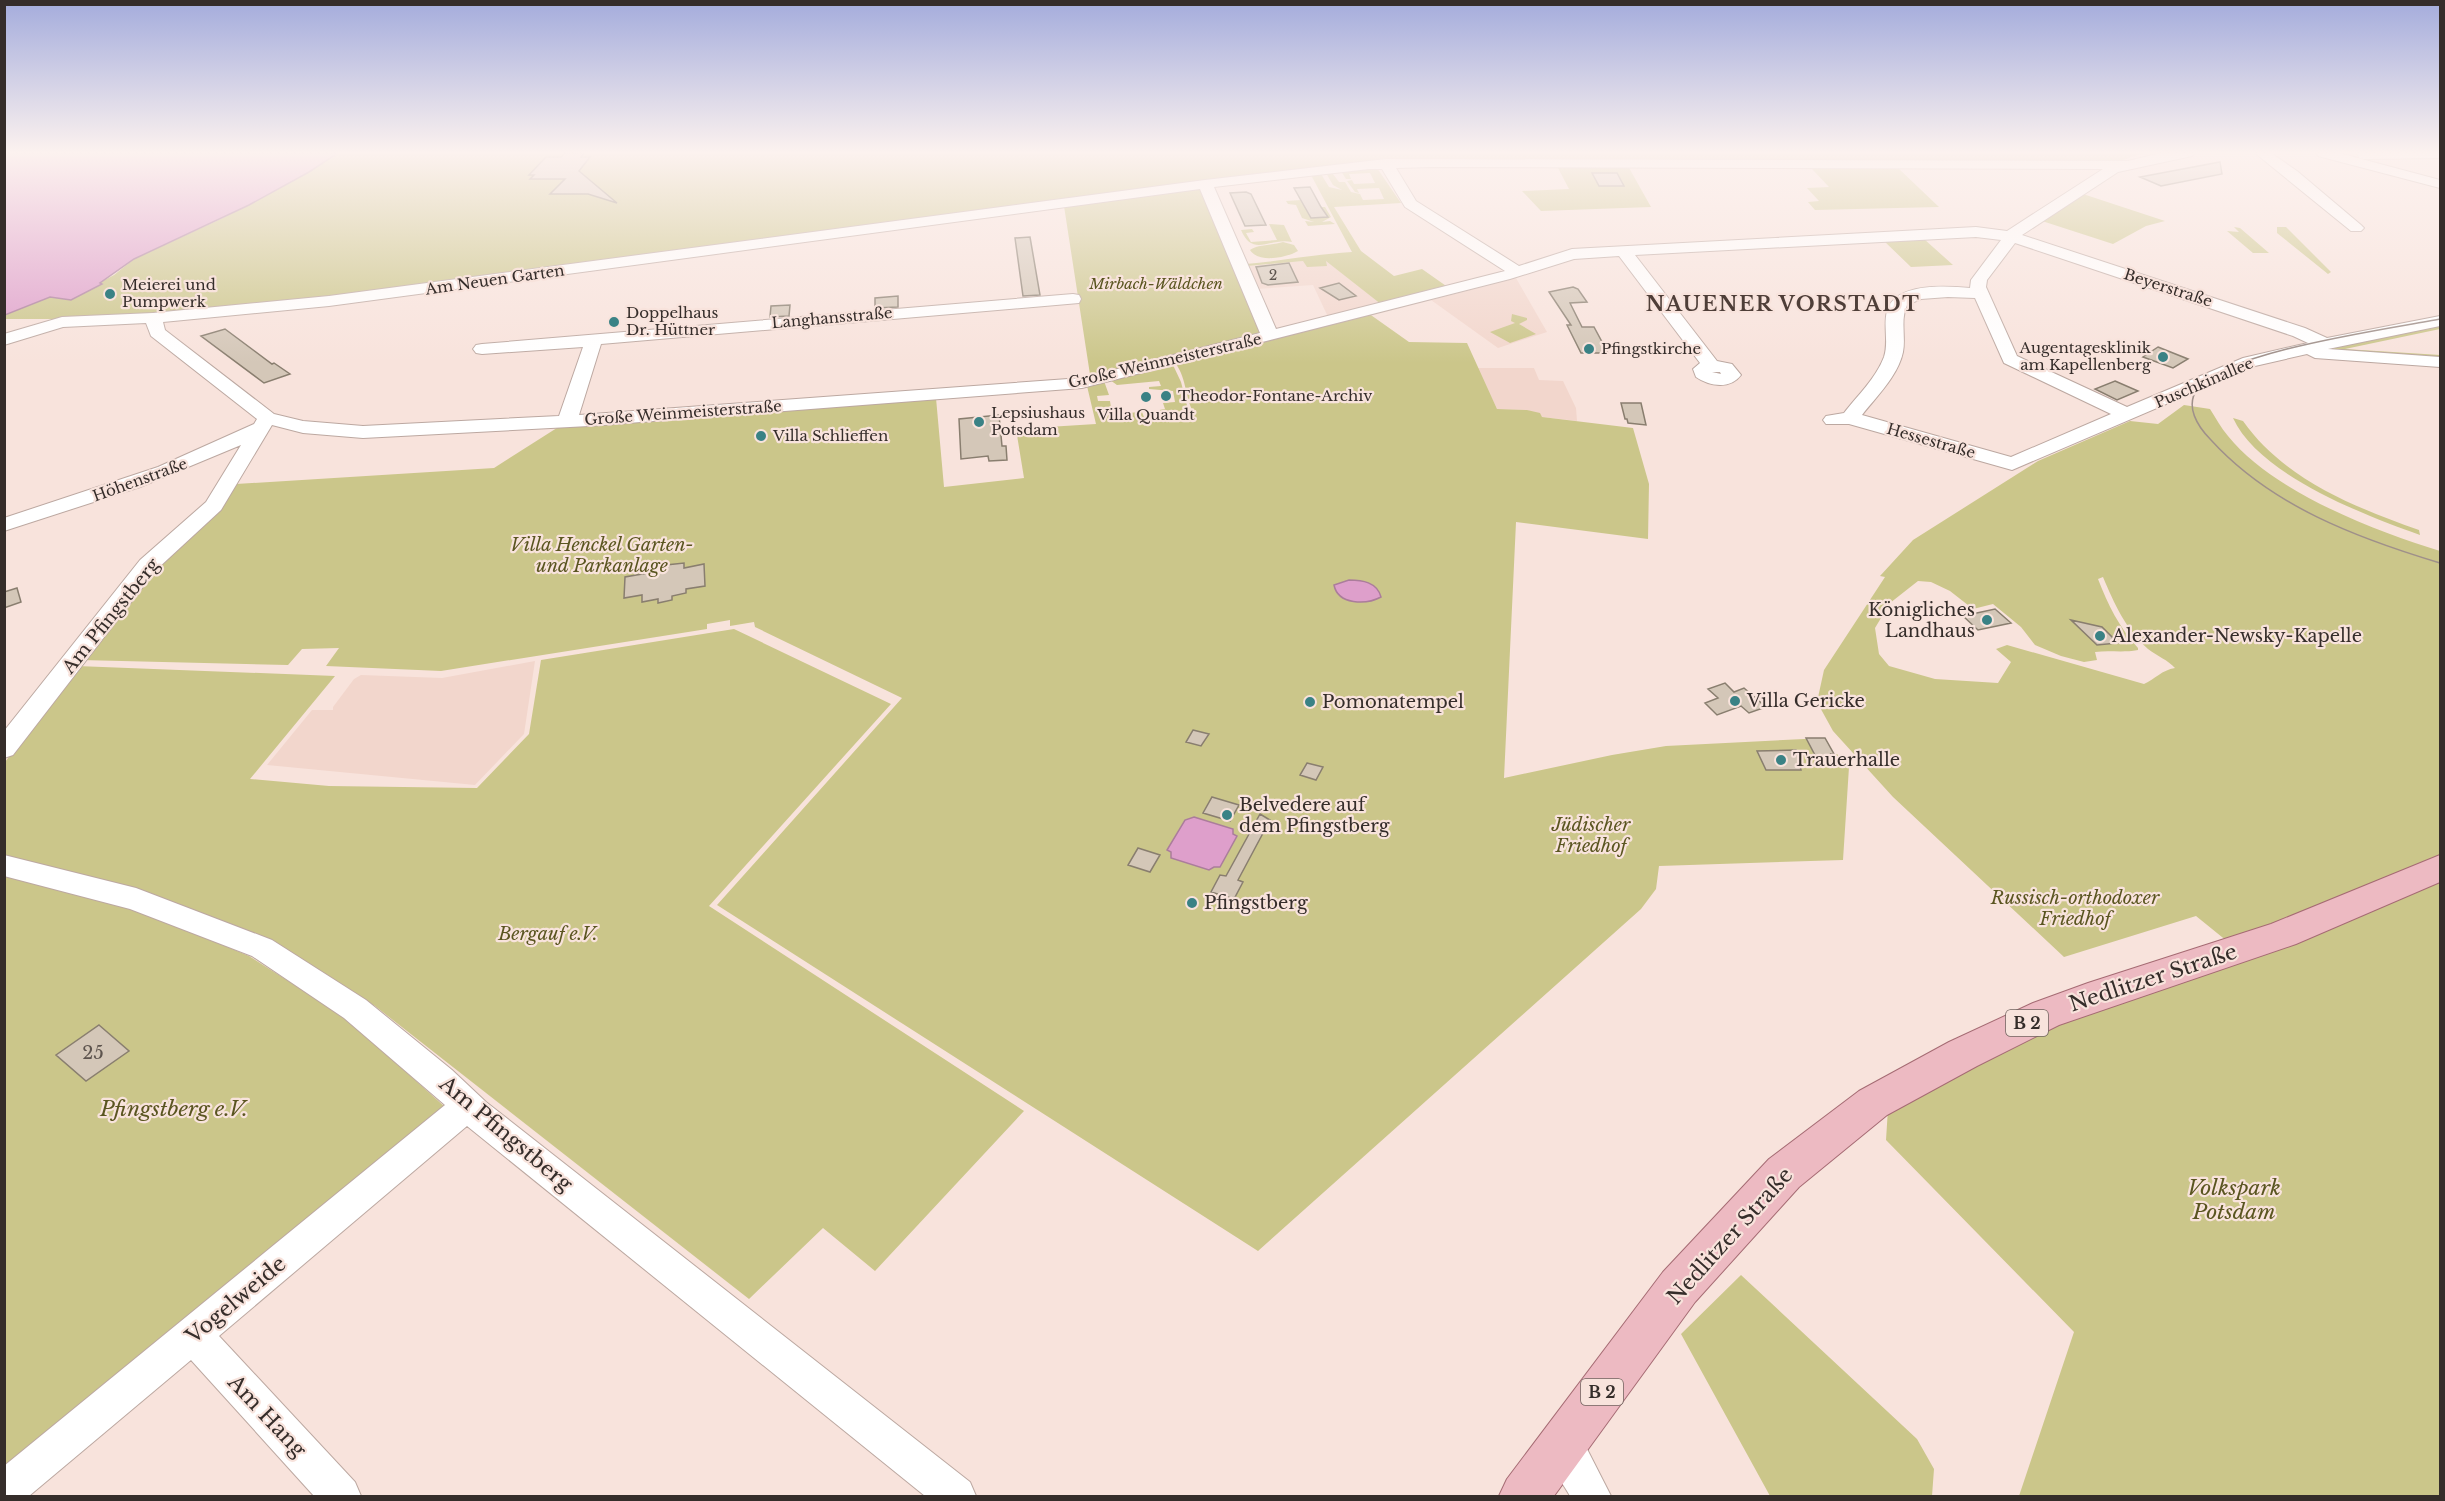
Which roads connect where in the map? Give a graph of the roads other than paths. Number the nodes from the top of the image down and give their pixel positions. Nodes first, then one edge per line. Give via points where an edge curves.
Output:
1 (915, 223) edge
2 (1222, 223) edge
3 (1440, 223) edge
4 (2030, 223) edge
5 (2350, 223) edge
6 (2356, 228) dead end
7 (2010, 236) junction
8 (1623, 251) junction
9 (1518, 272) junction
10 (1982, 294) junction
11 (1073, 298) dead end
12 (153, 318) junction
13 (2440, 321) edge
14 (1270, 336) junction
15 (4, 340) edge
16 (594, 341) junction
17 (2325, 344) junction
18 (482, 349) dead end
19 (2297, 350) junction
20 (2440, 362) edge
21 (1711, 365) dead end
22 (2128, 415) junction
23 (567, 421) junction
24 (263, 424) junction
25 (212, 454) junction
26 (241, 458) junction
27 (2012, 464) joint
28 (4, 525) edge
29 (4, 749) edge
30 (4, 865) edge
31 (2440, 868) edge
32 (466, 1106) junction
33 (193, 1335) junction
34 (1561, 1448) junction
35 (4, 1492) edge
36 (341, 1497) edge
37 (956, 1497) edge
38 (1524, 1497) edge
39 (1591, 1497) edge

1 - 12 street, Am Neuen Garten via 329,301
2 - 14 street
3 - 9 street
4 - 7 street
5 - 6 street
7 - 8 street, Große Weinmeisterstraße via 1976,232
7 - 10 street via 1979,280
7 - 17 street, Beyerstraße via 2288,328
8 - 9 street, Große Weinmeisterstraße via 1572,255
8 - 21 street
9 - 14 street, Große Weinmeisterstraße
10 - 22 street via 2010,359
10 - 27 street, Hessestraße via 1932,292 1900,301 1896,306 1896,340 1891,361 1842,419
11 - 16 street, Langhansstraße
12 - 15 street, Am Neuen Garten via 62,322
12 - 24 street, Große Weinmeisterstraße via 157,332
13 - 17 street, Puschkinallee
14 - 23 street, Große Weinmeisterstraße via 1073,384
16 - 18 street, Langhansstraße
16 - 23 street
17 - 19 street, Puschkinallee
19 - 20 street
19 - 22 street, Puschkinallee via 2248,362
22 - 27 street, Puschkinallee
23 - 24 street, Große Weinmeisterstraße via 363,432
24 - 25 street, Höhenstraße
24 - 26 street, Am Pfingstberg
25 - 26 street
25 - 28 street, Höhenstraße
26 - 29 street, Am Pfingstberg via 214,506 148,565
30 - 32 street, Am Pfingstberg via 136,899 262,948 355,1009 441,1080
31 - 34 main road, Nedlitzer Straße / B 2 via 2272,938 2046,1014 1889,1093 1784,1173 1679,1287
32 - 33 street, Vogelweide
32 - 37 street, Am Pfingstberg
33 - 35 street, Vogelweide
33 - 36 street, Am Hang
34 - 38 main road, Nedlitzer Straße / B 2
34 - 39 street via 1574,1463

